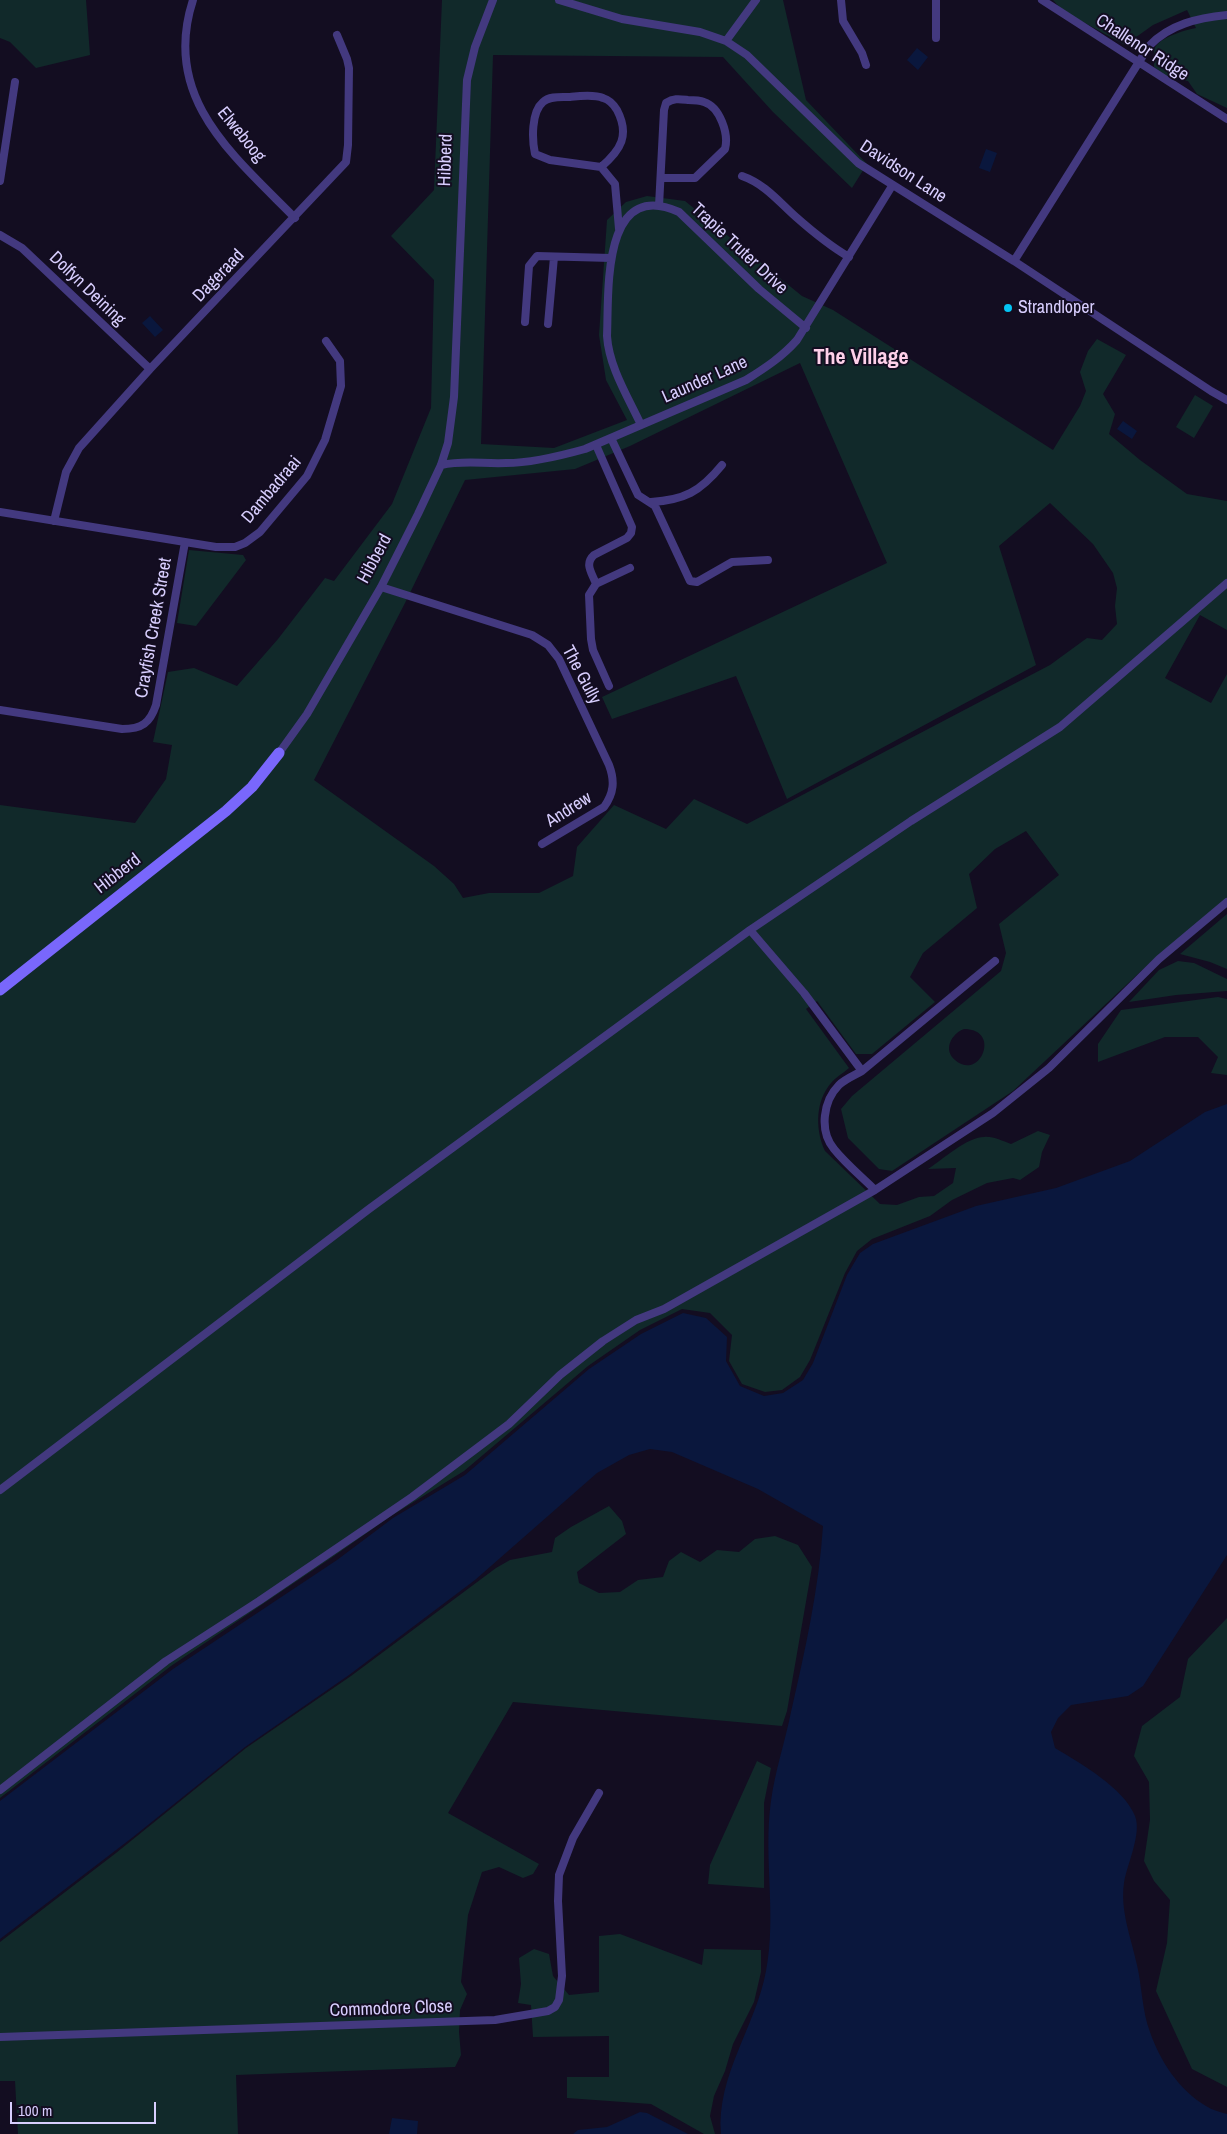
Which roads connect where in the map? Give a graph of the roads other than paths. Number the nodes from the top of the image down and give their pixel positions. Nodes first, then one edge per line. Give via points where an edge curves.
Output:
1 (193, 0) edge
2 (493, 0) edge
3 (559, 0) edge
4 (756, 0) edge
5 (841, 0) edge
6 (936, 0) edge
7 (1042, 0) edge
8 (1227, 15) edge
9 (337, 35) dead end
10 (936, 38) dead end
11 (726, 41) junction
12 (1137, 62) junction
13 (866, 66) dead end
14 (15, 82) dead end
15 (1227, 119) edge
16 (601, 167) junction
17 (742, 176) dead end
18 (661, 178) junction
19 (0, 182) edge
20 (892, 186) junction
21 (659, 206) junction
22 (295, 218) junction
23 (619, 229) junction
24 (0, 235) edge
25 (554, 257) junction
26 (849, 257) junction
27 (611, 258) junction
28 (1014, 261) junction
29 (525, 322) dead end
30 (548, 324) dead end
31 (806, 328) junction
32 (326, 341) dead end
33 (150, 369) junction
34 (1227, 400) edge
35 (641, 425) junction
36 (612, 438) junction
37 (596, 445) junction
38 (441, 465) junction
39 (722, 465) dead end
40 (651, 502) junction
41 (0, 512) edge
42 (54, 521) junction
43 (185, 542) junction
44 (768, 560) dead end
45 (630, 568) dead end
46 (1227, 583) edge
47 (596, 584) junction
48 (381, 587) junction
49 (609, 686) dead end
50 (0, 710) edge
51 (279, 753) joint
52 (609, 799) joint
53 (542, 844) dead end
54 (1227, 902) edge
55 (750, 930) junction
56 (995, 961) dead end
57 (0, 990) edge
58 (862, 1071) junction
59 (875, 1190) junction
60 (0, 1490) edge
61 (0, 1790) edge
62 (599, 1793) dead end
63 (0, 2037) edge

1 - 22 street, Elweboog via 185,31 185,68 208,124
2 - 38 street, Hibberd via 475,47 467,80 454,397 448,443
3 - 11 street, Davidson Lane via 622,19 700,32
4 - 11 street
5 - 13 street via 843,21 862,52
6 - 10 street
7 - 12 street, Challenor Ridge
8 - 12 street via 1196,19 1174,27 1155,39
9 - 22 street, Dageraad via 349,68 347,158
11 - 20 street, Davidson Lane via 747,56 847,154
12 - 15 street, Challenor Ridge
12 - 28 street
14 - 19 street
16 - 16 street via 550,160 535,154 536,112 542,102 552,98 602,97 614,105 624,133 613,157
16 - 23 street via 615,184
17 - 26 street via 759,184
18 - 18 street via 666,103 674,98 704,102 720,118 725,148 695,178
18 - 21 street
20 - 26 street, Launder Lane
20 - 28 street, Davidson Lane
21 - 23 street via 631,214
21 - 31 street, Trapie Truter Drive via 683,216 759,289
22 - 33 street, Dageraad
23 - 27 street
24 - 33 street, Dolfyn Deining via 22,248
25 - 27 street
25 - 29 street via 537,256 529,266
25 - 30 street
26 - 31 street, Launder Lane
27 - 35 street via 608,346 614,367
28 - 34 street, Davidson Lane
31 - 35 street, Launder Lane via 785,353 746,380
32 - 43 street, Dambadraai via 340,362 341,386 325,440 307,476 260,532 245,543 216,547
33 - 42 street, Dageraad via 79,448 66,472
35 - 36 street, Launder Lane
36 - 37 street, Launder Lane
36 - 40 street via 638,494
37 - 38 street, Launder Lane via 560,456 506,464 459,461
37 - 47 street via 632,527 627,538 589,558 588,564
38 - 48 street, Hibberd
39 - 40 street via 682,498
40 - 44 street via 690,582 697,582 732,562
41 - 42 street, Crayfish Creek Street
42 - 43 street, Crayfish Creek Street
43 - 50 street, Crayfish Creek Street via 151,720 138,728 122,729
45 - 47 street
46 - 55 street via 1060,727
47 - 49 street via 589,595 591,639
48 - 51 street, Hibberd via 307,714
48 - 52 street, The Gully via 532,635 548,645 560,660 612,774
51 - 57 street, Hibberd via 252,787 226,811
52 - 53 street, Andrew via 597,812
54 - 59 street via 1159,960 1049,1068 1018,1094
55 - 58 street via 804,993
55 - 60 street via 370,1209
56 - 58 street
58 - 59 street via 840,1083 832,1093 827,1104 825,1127 833,1148
59 - 61 street via 603,1341 560,1375 508,1424 412,1497 166,1661
62 - 63 street, Commodore Close via 573,1838 559,1875 561,1984 559,2000 548,2011 495,2020

